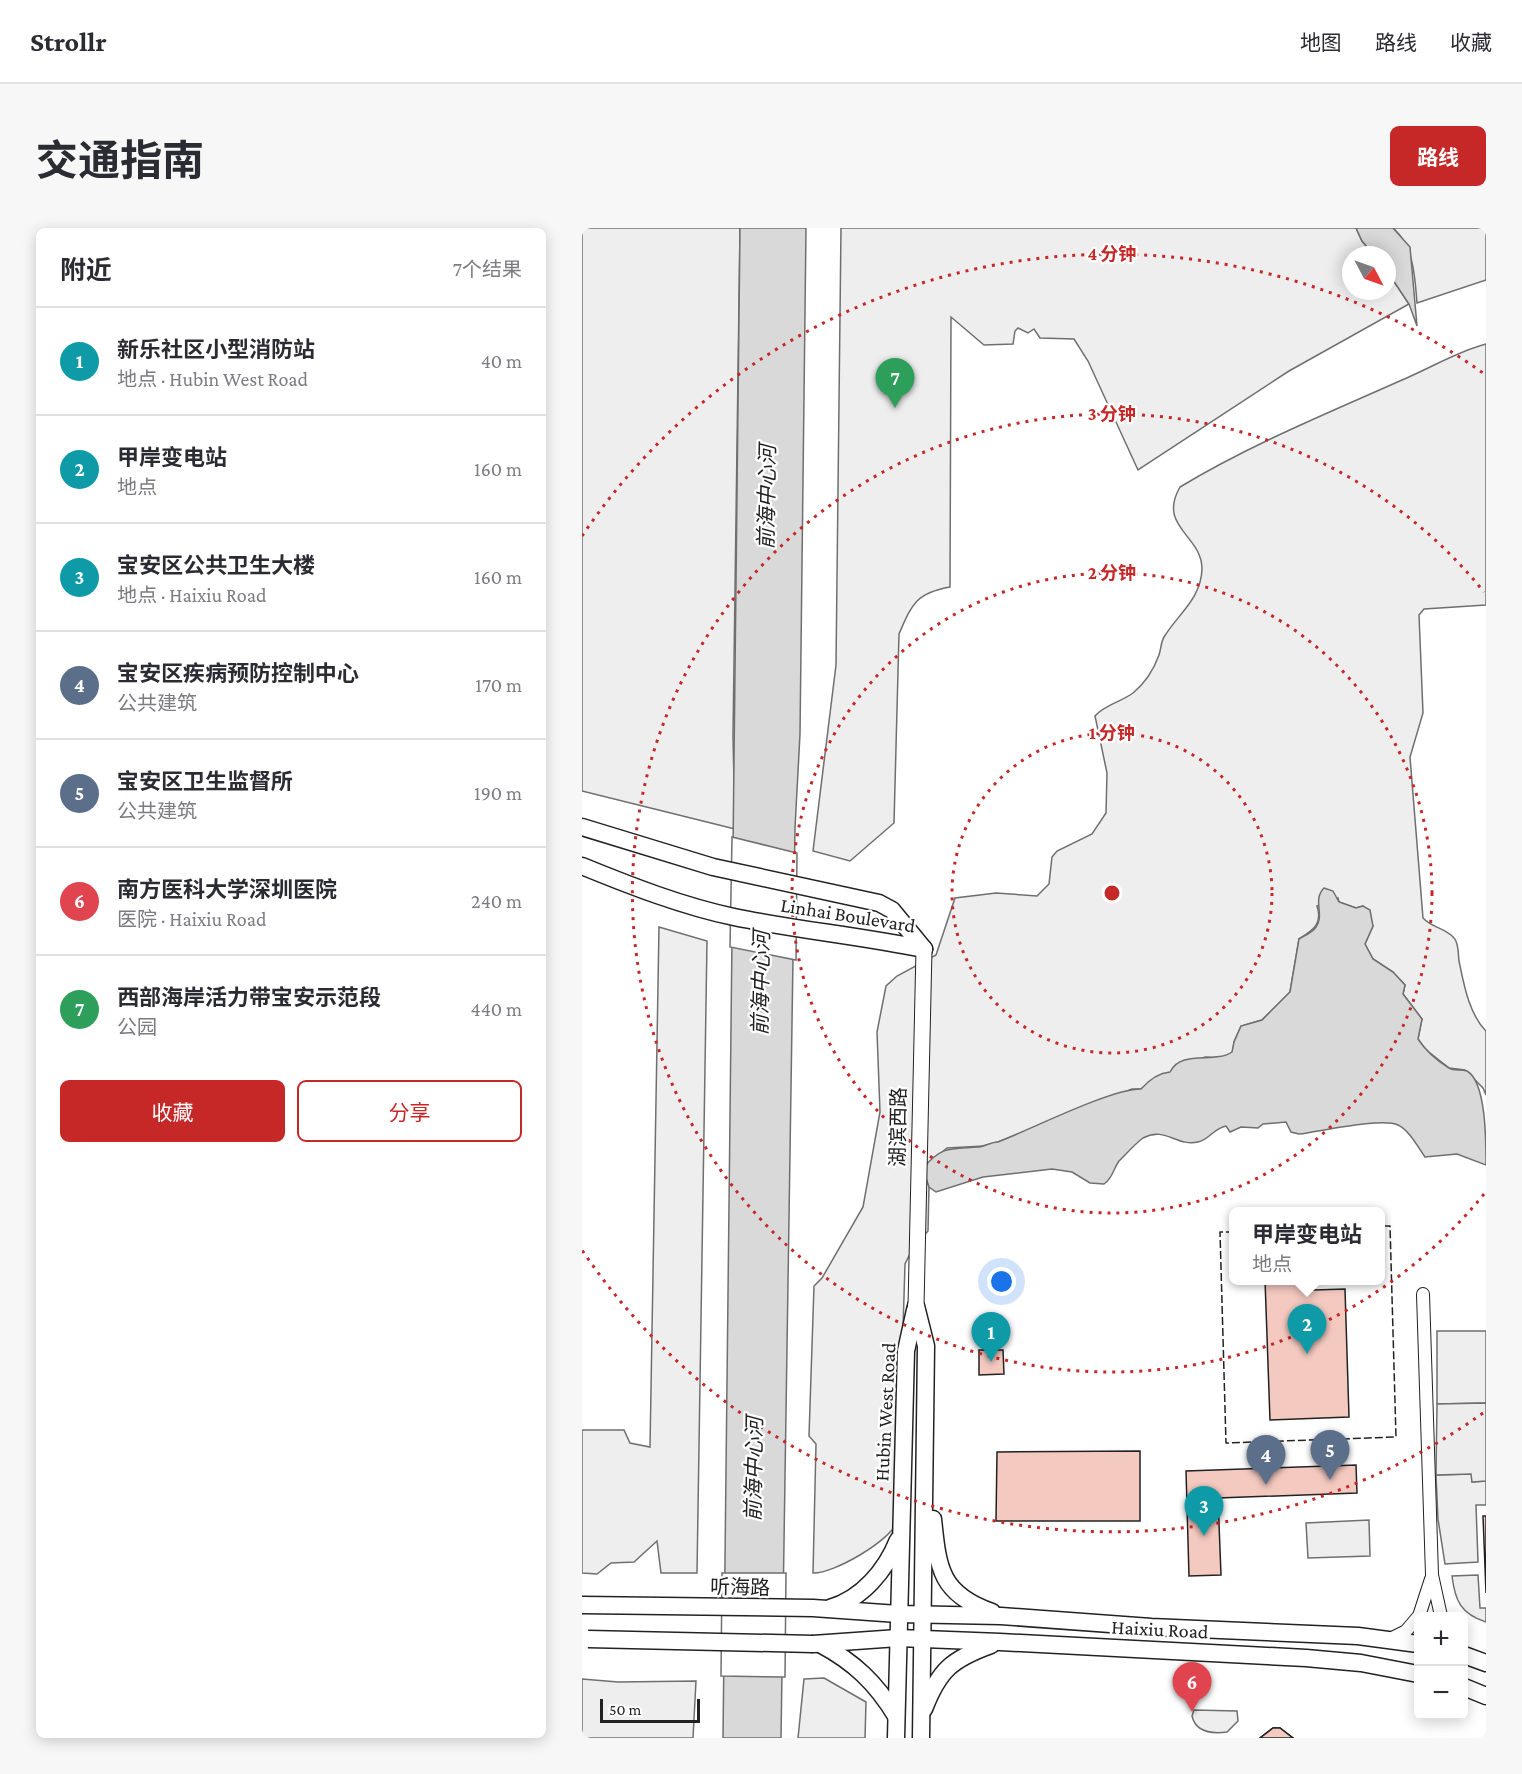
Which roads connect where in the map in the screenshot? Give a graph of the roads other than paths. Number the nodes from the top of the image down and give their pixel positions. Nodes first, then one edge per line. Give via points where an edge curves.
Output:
1 (582, 827) edge
2 (582, 866) edge
3 (924, 950) junction
4 (1423, 1294) dead end
5 (916, 1306) junction
6 (924, 1454) junction
7 (901, 1533) junction
8 (1432, 1575) junction
9 (587, 1606) edge
10 (819, 1609) junction
11 (1421, 1612) edge
12 (1440, 1612) edge
13 (898, 1614) junction
14 (922, 1615) junction
15 (1001, 1616) junction
16 (1028, 1618) junction
17 (1414, 1622) edge
18 (898, 1638) junction
19 (585, 1639) edge
20 (921, 1639) junction
21 (1390, 1639) junction
22 (1000, 1642) junction
23 (1024, 1643) junction
24 (1414, 1643) edge
25 (816, 1644) junction
26 (1468, 1655) edge
27 (1486, 1663) edge
28 (1414, 1673) edge
29 (1468, 1689) edge
30 (1486, 1696) edge
31 (921, 1715) junction
32 (897, 1716) junction
33 (896, 1738) edge
34 (921, 1738) edge

1 - 3 main road, Linhai Boulevard via 741,874 879,903 892,910
2 - 3 main road, Linhai Boulevard via 732,917
3 - 5 street, 湖滨西路
4 - 8 street
5 - 6 main road, Hubin West Road via 926,1346
5 - 7 main road, Hubin West Road via 906,1351
6 - 14 main road, Hubin West Road
6 - 15 main road via 939,1567 956,1594
7 - 10 main road via 887,1562 868,1586 841,1605
7 - 13 main road, Hubin West Road
8 - 11 street
8 - 12 street
9 - 10 main road, 听海路
10 - 13 main road, 听海路
13 - 14 main road, Haixiu Road
13 - 18 main road, Hubin West Road
14 - 15 main road, Haixiu Road
14 - 20 main road, Hubin West Road
15 - 16 main road, Haixiu Road
16 - 21 main road, Haixiu Road
16 - 23 main road via 1016,1628 1016,1636
17 - 21 street
18 - 20 main road, Haixiu Road
18 - 25 main road
18 - 32 main road, Hubin West Road
19 - 25 main road, bridge
20 - 22 main road, Haixiu Road
20 - 31 main road, Hubin West Road
21 - 24 main road, Haixiu Road
22 - 23 main road, Haixiu Road
22 - 31 main road via 968,1653 944,1670
23 - 28 main road, Haixiu Road via 1306,1658
25 - 32 main road via 863,1672
26 - 27 main road
29 - 30 main road
31 - 34 main road, Hubin West Road
32 - 33 main road, Hubin West Road

